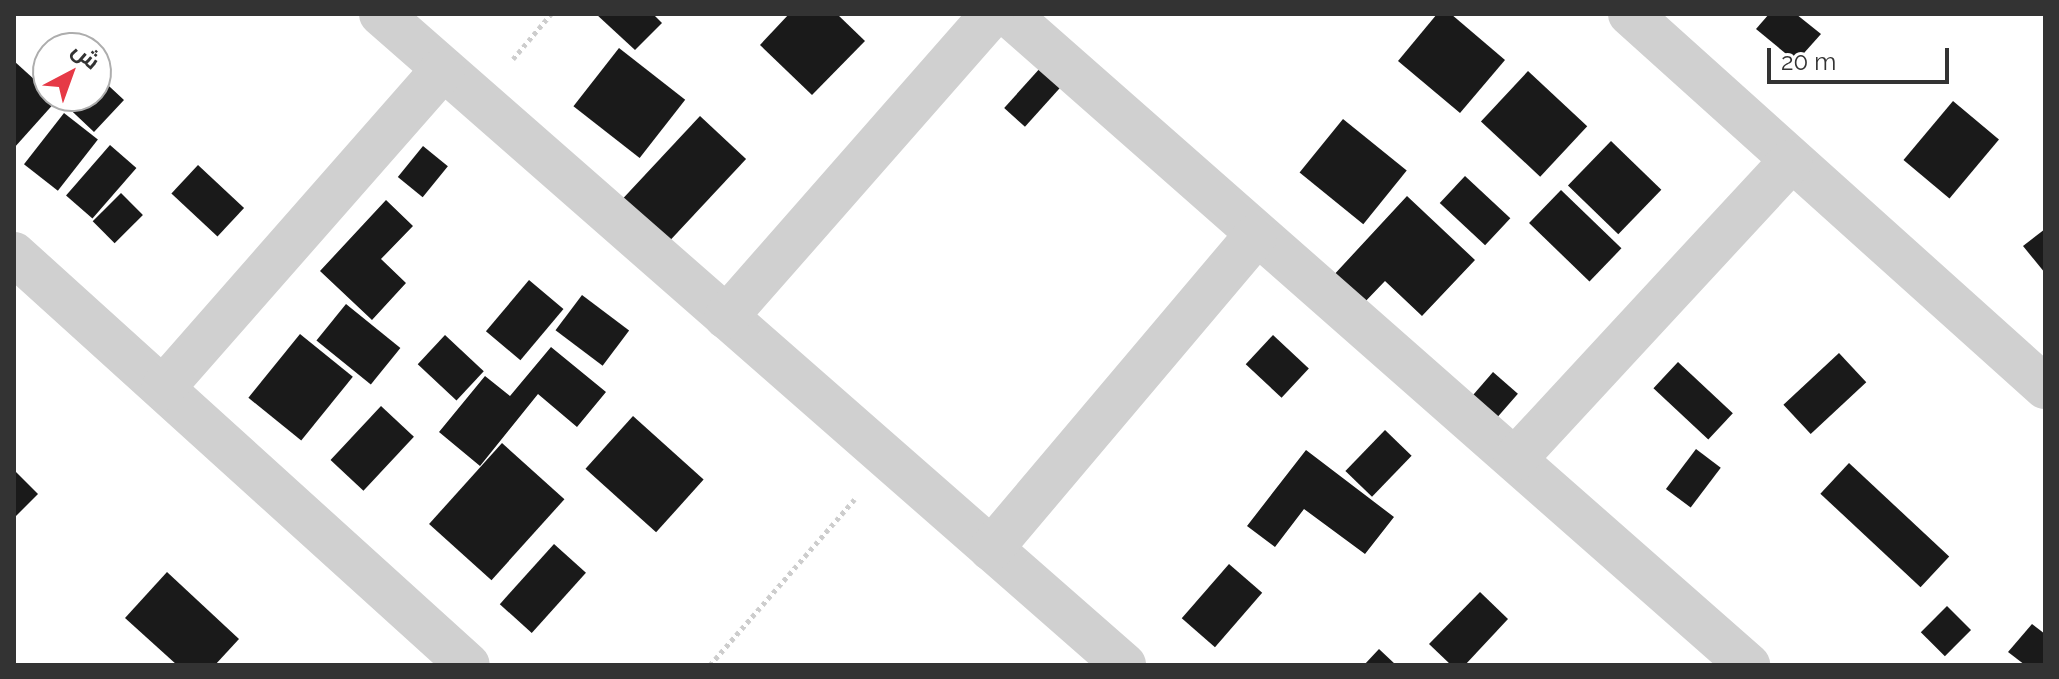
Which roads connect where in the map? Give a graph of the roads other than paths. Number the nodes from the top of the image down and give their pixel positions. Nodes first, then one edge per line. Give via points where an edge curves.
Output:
1 (381, 14) edge
2 (992, 14) edge
3 (1008, 14) edge
4 (1630, 14) edge
5 (443, 69) junction
6 (1790, 162) junction
7 (1255, 237) junction
8 (14, 254) edge
9 (726, 317) junction
10 (2045, 387) edge
11 (163, 388) junction
12 (1515, 459) junction
13 (991, 549) junction
14 (443, 657) edge
15 (1124, 665) edge
16 (1748, 665) edge

1 - 5 street
2 - 9 street
3 - 7 street
4 - 6 street
5 - 9 street
5 - 11 street
6 - 10 street
6 - 12 street
7 - 12 street
7 - 13 street
8 - 11 street
9 - 13 street
11 - 14 street
12 - 16 street
13 - 15 street

